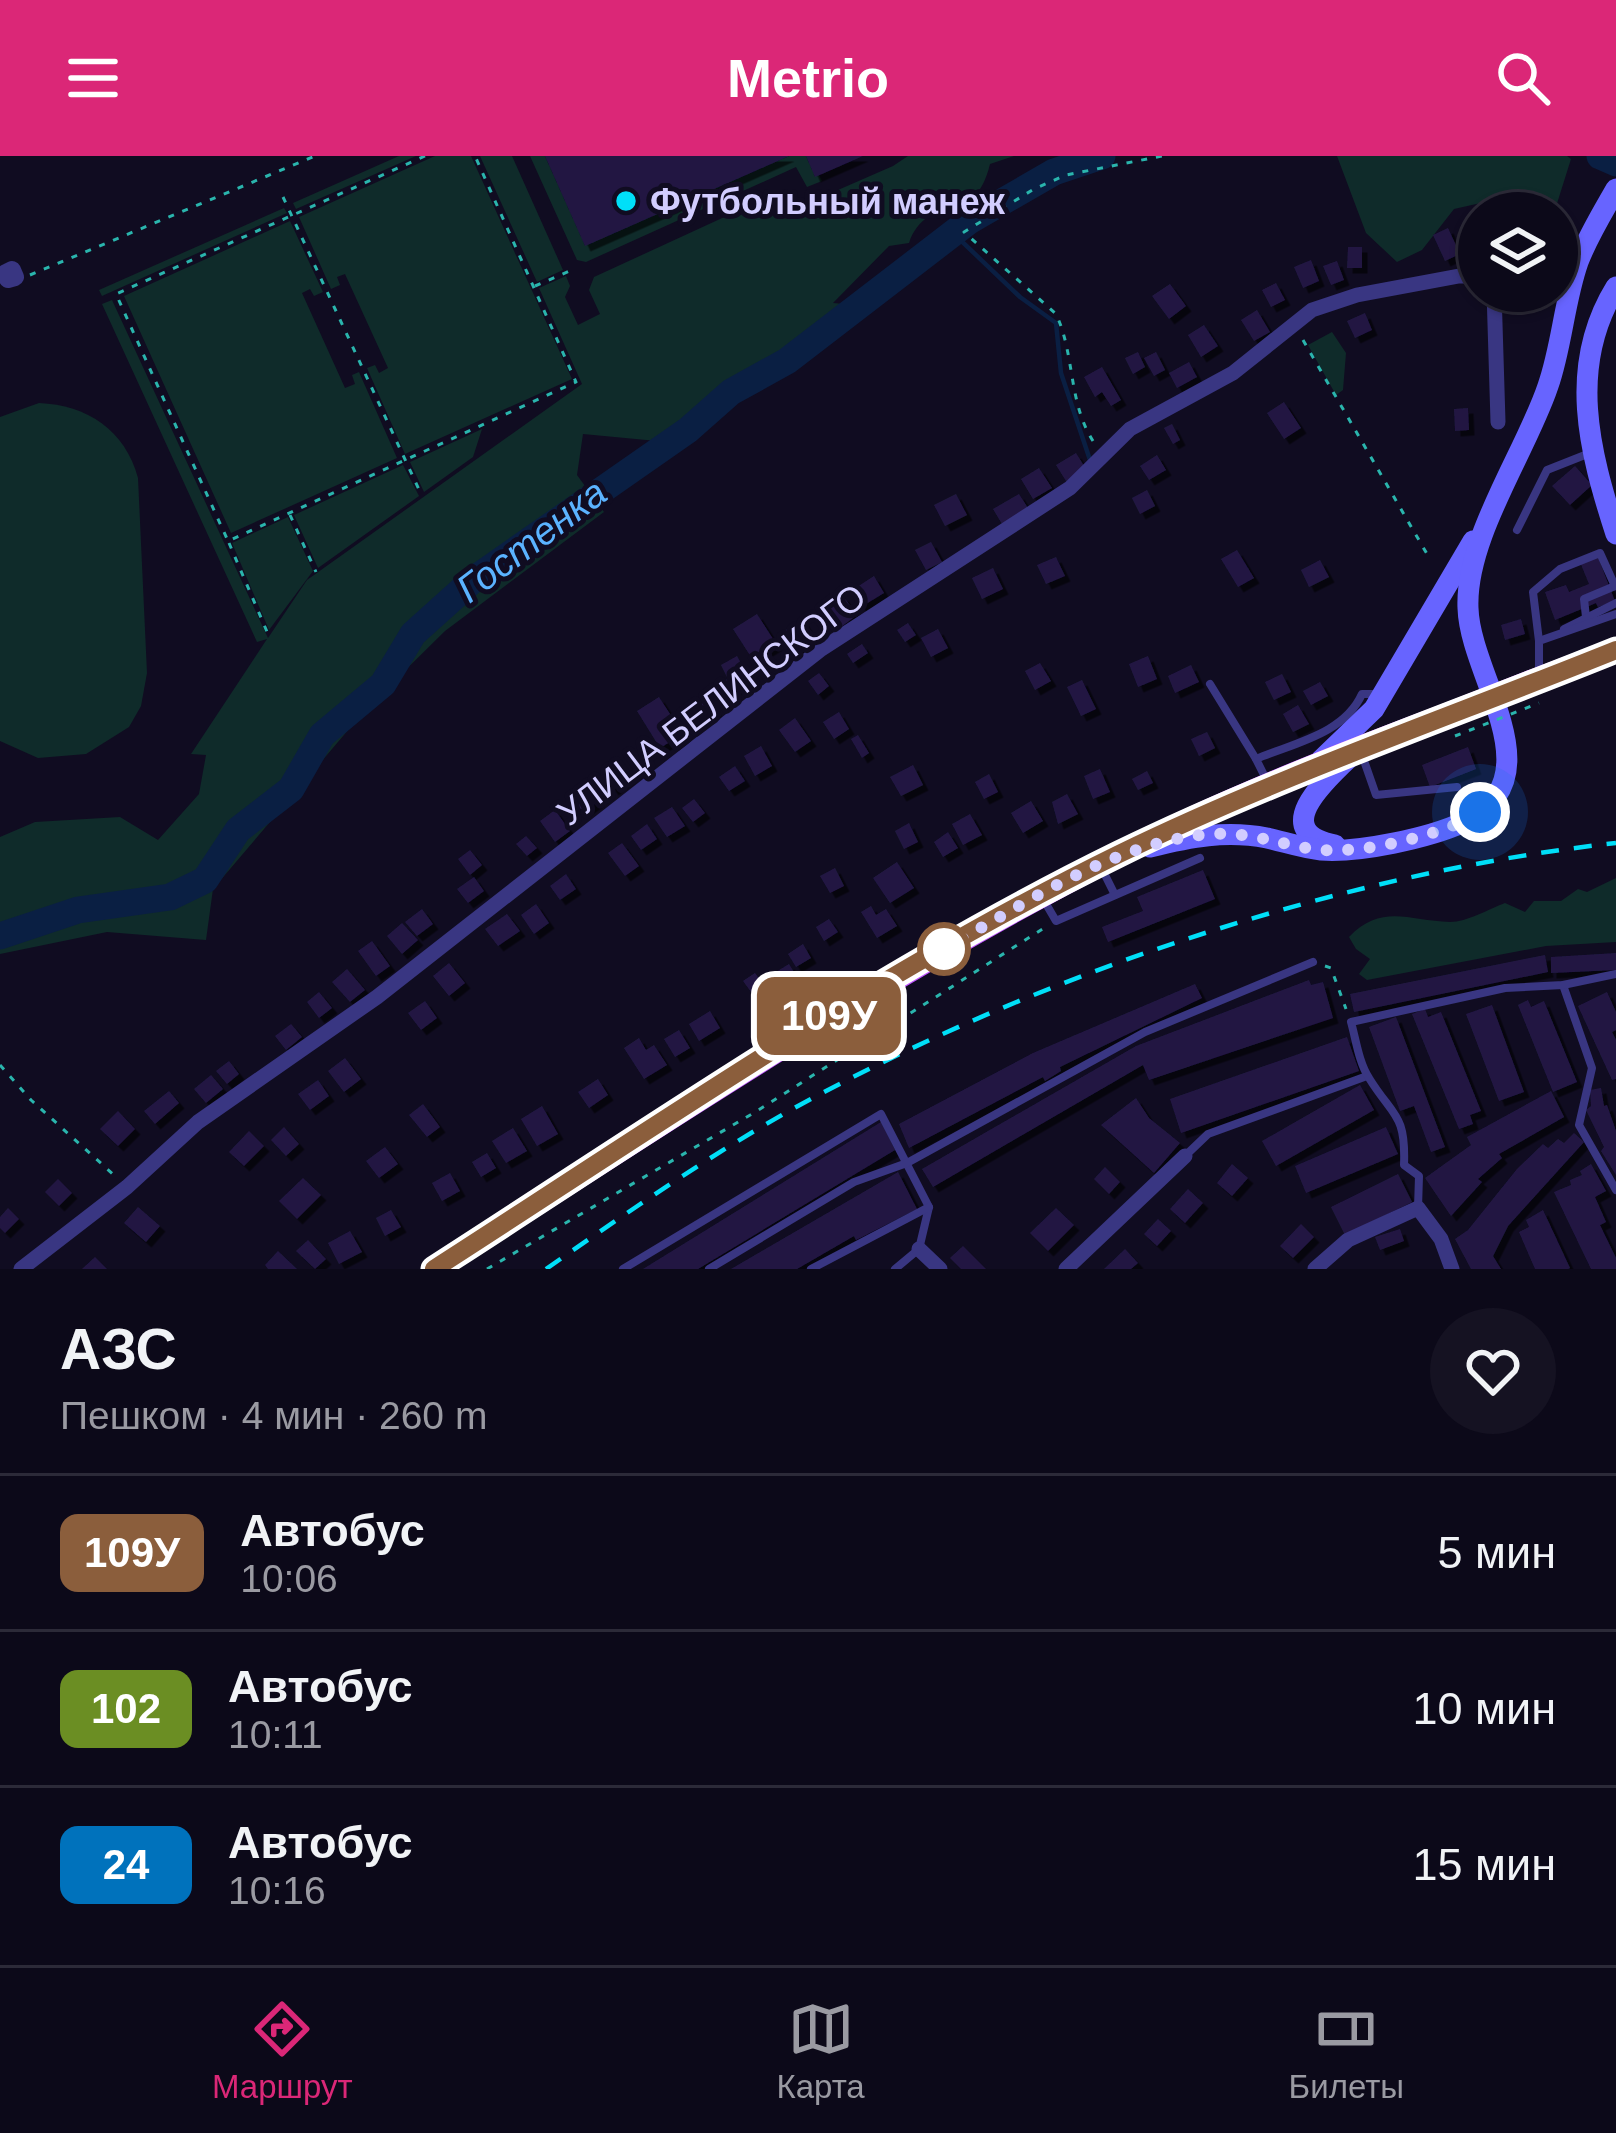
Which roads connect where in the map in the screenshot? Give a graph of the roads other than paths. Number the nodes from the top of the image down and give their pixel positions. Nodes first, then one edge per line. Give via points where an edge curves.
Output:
1 (1616, 188) edge
2 (1578, 249) edge
3 (1458, 275) edge
4 (1616, 287) edge
5 (1495, 312) edge
6 (1560, 312) edge
7 (1498, 422) dead end
8 (1592, 453) junction
9 (1495, 505) junction
10 (1517, 530) dead end
11 (1616, 536) edge
12 (1600, 554) junction
13 (1616, 586) edge
14 (1616, 603) edge
15 (1616, 614) edge
16 (1586, 616) junction
17 (1553, 636) junction
18 (1539, 641) junction
19 (1612, 654) edge
20 (1210, 684) dead end
21 (1536, 687) junction
22 (1383, 694) junction
23 (1359, 748) junction
24 (1256, 759) junction
25 (1310, 768) junction
26 (1269, 785) junction
27 (1457, 787) dead end
28 (1371, 845) junction
29 (1200, 858) dead end
30 (1107, 860) junction
31 (1115, 895) junction
32 (1041, 896) junction
33 (1312, 962) road end
34 (1616, 974) edge
35 (1563, 986) junction
36 (1367, 1076) junction
37 (1185, 1156) joint
38 (908, 1163) junction
39 (1616, 1190) edge
40 (929, 1207) junction
41 (1418, 1208) junction
42 (919, 1249) junction
43 (21, 1269) edge
44 (435, 1269) edge
45 (623, 1269) edge
46 (710, 1269) edge
47 (811, 1269) edge
48 (896, 1269) edge
49 (940, 1269) edge
50 (1066, 1269) edge
51 (1316, 1269) edge
52 (1452, 1269) edge

1 - 2 main road
3 - 43 street, УЛИЦА БЕЛИНСКОГО via 1312,310 1233,373 1130,429 1070,488 820,650 377,997 198,1122
4 - 8 main road via 1587,374
5 - 7 street
6 - 9 main road via 1549,385
8 - 10 lane via 1547,470
8 - 11 main road
9 - 22 main road
9 - 28 main road via 1467,607 1508,742 1502,786 1465,821
11 - 12 lane
12 - 13 lane
12 - 18 lane via 1560,569 1533,592
13 - 16 lane via 1583,599
14 - 16 lane
15 - 17 lane
16 - 17 lane
17 - 18 lane
18 - 21 lane
19 - 21 main road
20 - 24 lane
21 - 23 main road, bridge via 1451,725
22 - 24 lane via 1362,694 1341,724
22 - 25 main road via 1357,729
23 - 25 main road
23 - 27 lane via 1376,795
23 - 28 main road via 1313,791 1304,821 1326,844
24 - 26 lane
25 - 26 main road
26 - 30 main road
28 - 30 main road via 1326,850 1210,834
29 - 31 lane
30 - 31 lane
30 - 32 main road
31 - 32 lane via 1056,920
32 - 44 main road via 817,1023
33 - 38 lane via 1145,1032
34 - 35 lane
35 - 36 lane via 1505,988 1351,1022
35 - 39 lane via 1592,1068 1579,1125
36 - 37 lane via 1208,1134
36 - 41 lane via 1405,1133 1404,1165 1418,1176
37 - 50 street
38 - 40 lane
38 - 45 lane via 881,1114
38 - 46 lane via 854,1182
40 - 42 lane
40 - 47 lane
41 - 51 street via 1348,1240
41 - 52 street
42 - 48 lane
42 - 49 street

